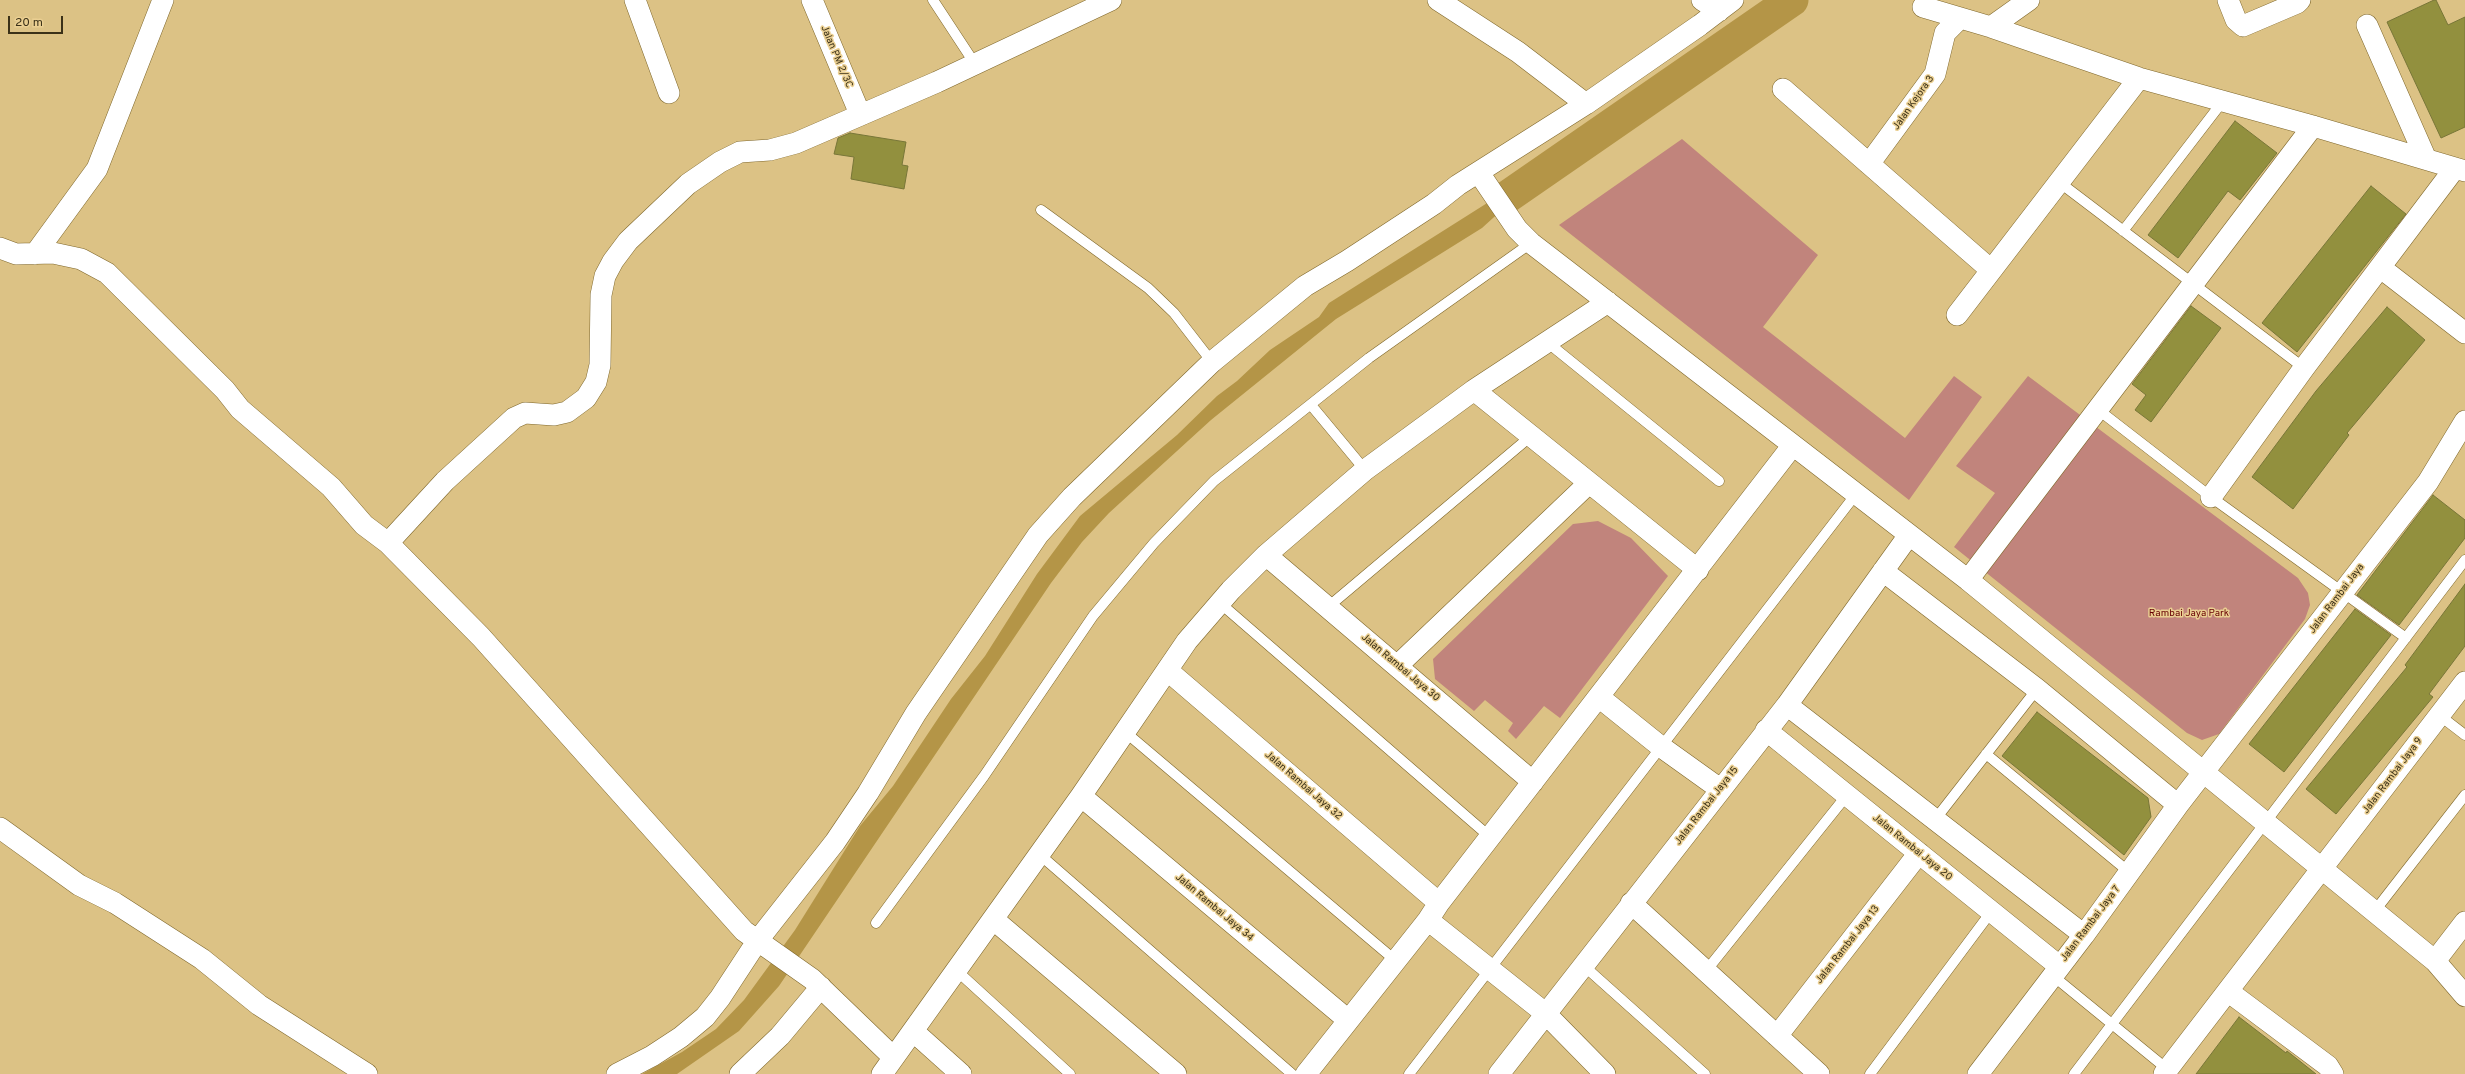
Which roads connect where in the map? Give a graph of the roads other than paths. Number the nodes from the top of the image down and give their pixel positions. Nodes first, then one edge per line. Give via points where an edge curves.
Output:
1 (163, 0) edge
2 (635, 0) edge
3 (812, 0) edge
4 (933, 0) edge
5 (1111, 0) edge
6 (1438, 0) edge
7 (2029, 0) edge
8 (2228, 0) edge
9 (2300, 0) edge
10 (1718, 4) edge
11 (1923, 7) dead end
12 (1960, 18) junction
13 (2367, 25) dead end
14 (1991, 27) junction
15 (975, 64) junction
16 (2139, 78) junction
17 (1783, 89) dead end
18 (669, 93) dead end
19 (2223, 101) junction
20 (1586, 104) junction
21 (860, 114) junction
22 (2313, 126) junction
23 (2426, 159) junction
24 (1868, 164) junction
25 (2460, 170) edge
26 (1483, 179) junction
27 (2059, 182) junction
28 (1041, 210) dead end
29 (2123, 231) junction
30 (1524, 236) junction
31 (0, 248) edge
32 (35, 254) junction
33 (2381, 268) junction
34 (1991, 270) junction
35 (2192, 283) junction
36 (1608, 302) junction
37 (1957, 315) dead end
38 (2465, 333) edge
39 (1547, 342) junction
40 (1212, 362) junction
41 (2304, 368) junction
42 (1474, 390) junction
43 (1310, 405) junction
44 (2096, 408) junction
45 (2465, 421) edge
46 (1531, 436) junction
47 (1793, 445) junction
48 (1365, 470) junction
49 (1719, 481) dead end
50 (1589, 483) junction
51 (1856, 494) junction
52 (2210, 496) junction
53 (1909, 535) junction
54 (388, 543) junction
55 (1266, 555) junction
56 (2465, 560) edge
57 (1698, 570) junction
58 (1883, 571) junction
59 (1968, 580) junction
60 (2341, 592) junction
61 (1220, 603) junction
62 (1328, 607) junction
63 (2406, 638) junction
64 (1397, 666) junction
65 (1167, 670) junction
66 (2465, 682) edge
67 (2037, 689) junction
68 (1599, 697) junction
69 (1787, 705) junction
70 (2439, 716) junction
71 (1766, 730) junction
72 (1124, 731) junction
73 (2465, 734) edge
74 (1660, 746) junction
75 (1986, 754) junction
76 (2203, 772) junction
77 (1533, 782) junction
78 (1720, 789) junction
79 (1847, 795) junction
80 (2465, 795) edge
81 (1081, 796) junction
82 (2178, 805) junction
83 (1934, 821) junction
84 (2266, 821) junction
85 (0, 828) edge
86 (1490, 837) junction
87 (1919, 853) junction
88 (1039, 854) junction
89 (2322, 869) junction
90 (2129, 872) junction
91 (1439, 903) junction
92 (1632, 903) junction
93 (1991, 912) junction
94 (2374, 912) junction
95 (993, 919) junction
96 (1428, 920) junction
97 (2465, 922) edge
98 (876, 923) dead end
99 (2084, 935) junction
100 (765, 945) junction
101 (1396, 961) junction
102 (2435, 961) junction
103 (1583, 965) junction
104 (1490, 968) junction
105 (956, 970) junction
106 (1706, 971) junction
107 (2055, 971) junction
108 (817, 983) junction
109 (2229, 992) junction
110 (2465, 996) edge
111 (1545, 1013) junction
112 (1348, 1020) junction
113 (2112, 1024) junction
114 (913, 1031) junction
115 (1777, 1036) junction
116 (887, 1066) edge
117 (2166, 1072) edge
118 (1817, 1073) edge
119 (367, 1074) edge
120 (617, 1074) edge
121 (740, 1074) edge
122 (961, 1074) edge
123 (1070, 1074) edge
124 (1176, 1074) edge
125 (1292, 1074) edge
126 (1306, 1074) edge
127 (1409, 1074) edge
128 (1499, 1074) edge
129 (1605, 1074) edge
130 (1705, 1074) edge
131 (1870, 1074) edge
132 (1978, 1074) edge
133 (2074, 1074) edge
134 (2333, 1074) edge

1 - 32 street via 97,169
2 - 18 street
3 - 21 street, Jalan PM 2/3C
4 - 15 lane
5 - 15 street
6 - 20 street via 1518,52
7 - 14 street
8 - 9 street via 2236,20 2243,26
10 - 20 street
11 - 12 street
12 - 14 street
12 - 24 street, Jalan Kejora 3 via 1945,33 1935,74
13 - 23 street
14 - 16 street
15 - 21 street
16 - 19 street
16 - 27 street
17 - 24 street
19 - 22 street
19 - 29 lane
20 - 26 street
21 - 54 street via 796,143 770,150 740,152 688,184 628,241 613,260 605,276 600,295 600,365 596,382 586,398 567,412 554,415 525,413 514,418 445,481
22 - 23 street
22 - 35 street
23 - 25 street
24 - 34 street
25 - 33 street
26 - 30 street
26 - 40 street via 1458,185 1427,209 1304,286
27 - 29 lane
27 - 34 street
28 - 40 lane via 1148,288 1174,313
29 - 35 lane
30 - 36 street
30 - 43 lane
31 - 32 street via 16,254
32 - 54 street via 53,253 81,259 107,273 225,390 240,409 331,488 364,525
33 - 38 street
33 - 41 street
34 - 37 street
35 - 41 lane
35 - 44 street
36 - 39 street
36 - 47 street
39 - 42 street
39 - 49 lane
40 - 100 street via 1072,497 1038,536 916,713 868,793
41 - 52 street
42 - 46 street
42 - 48 street
43 - 48 lane
43 - 98 lane via 1214,481 1154,543 1093,616 984,776
44 - 52 lane
44 - 59 street
45 - 60 street, Jalan Rambai Jaya via 2428,482
46 - 50 street
46 - 62 lane
47 - 51 street
47 - 57 street
48 - 55 street
50 - 57 street
50 - 64 street
51 - 53 street
51 - 74 lane
52 - 60 lane
53 - 58 street, Jalan Rambai Jaya 15
53 - 59 street
54 - 100 street via 521,680 744,931
55 - 61 street
55 - 62 street, Jalan Rambai Jaya 30
56 - 63 lane
57 - 68 street
58 - 67 street
58 - 69 street, Jalan Rambai Jaya 15
59 - 76 street
60 - 63 lane
60 - 76 street, Jalan Rambai Jaya
61 - 65 street via 1187,641
61 - 86 lane
62 - 64 street, Jalan Rambai Jaya 30
63 - 84 lane
64 - 77 street, Jalan Rambai Jaya 30
65 - 72 street
65 - 91 street, Jalan Rambai Jaya 32
66 - 70 street, Jalan Rambai Jaya 9
67 - 75 lane
67 - 82 street
68 - 74 street
68 - 77 street
69 - 71 street, Jalan Rambai Jaya 15
69 - 83 street
70 - 73 lane
70 - 89 street, Jalan Rambai Jaya 9
71 - 78 street, Jalan Rambai Jaya 15
71 - 79 street, Jalan Rambai Jaya 20
72 - 81 street
72 - 101 lane
74 - 78 street
74 - 104 lane
75 - 83 lane
75 - 90 lane
76 - 82 street, Jalan Rambai Jaya 7
76 - 84 street
77 - 86 street
78 - 92 street, Jalan Rambai Jaya 15
79 - 87 street, Jalan Rambai Jaya 20
79 - 106 lane
80 - 94 lane
81 - 88 street
81 - 112 street, Jalan Rambai Jaya 34
82 - 90 street, Jalan Rambai Jaya 7
83 - 99 street
84 - 89 street
84 - 113 lane
85 - 119 street via 78,885 115,903 202,959 259,1005
86 - 91 street
87 - 93 street, Jalan Rambai Jaya 20
87 - 115 street, Jalan Rambai Jaya 13
88 - 95 street
88 - 125 lane
89 - 94 street
89 - 109 street, Jalan Rambai Jaya 9
90 - 99 street, Jalan Rambai Jaya 7
91 - 96 street
92 - 103 street, Jalan Rambai Jaya 15
92 - 106 street
93 - 107 street, Jalan Rambai Jaya 20
93 - 131 lane
94 - 102 street
95 - 105 street
95 - 124 street
96 - 101 street
96 - 104 street
97 - 102 street
99 - 107 street, Jalan Rambai Jaya 7
100 - 108 street
100 - 120 street via 705,1017 652,1056
101 - 112 street
102 - 110 street
103 - 111 street, Jalan Rambai Jaya 15
103 - 130 lane
104 - 111 street
104 - 127 lane
105 - 114 street
105 - 123 lane
106 - 115 street
107 - 113 lane
107 - 132 street, Jalan Rambai Jaya 7
108 - 116 street
108 - 121 street via 780,1036
109 - 117 street, Jalan Rambai Jaya 9
109 - 134 street via 2328,1066
111 - 128 street, Jalan Rambai Jaya 15
111 - 129 street
112 - 126 street
113 - 117 lane
113 - 133 lane
114 - 116 street
114 - 122 street
115 - 118 street

